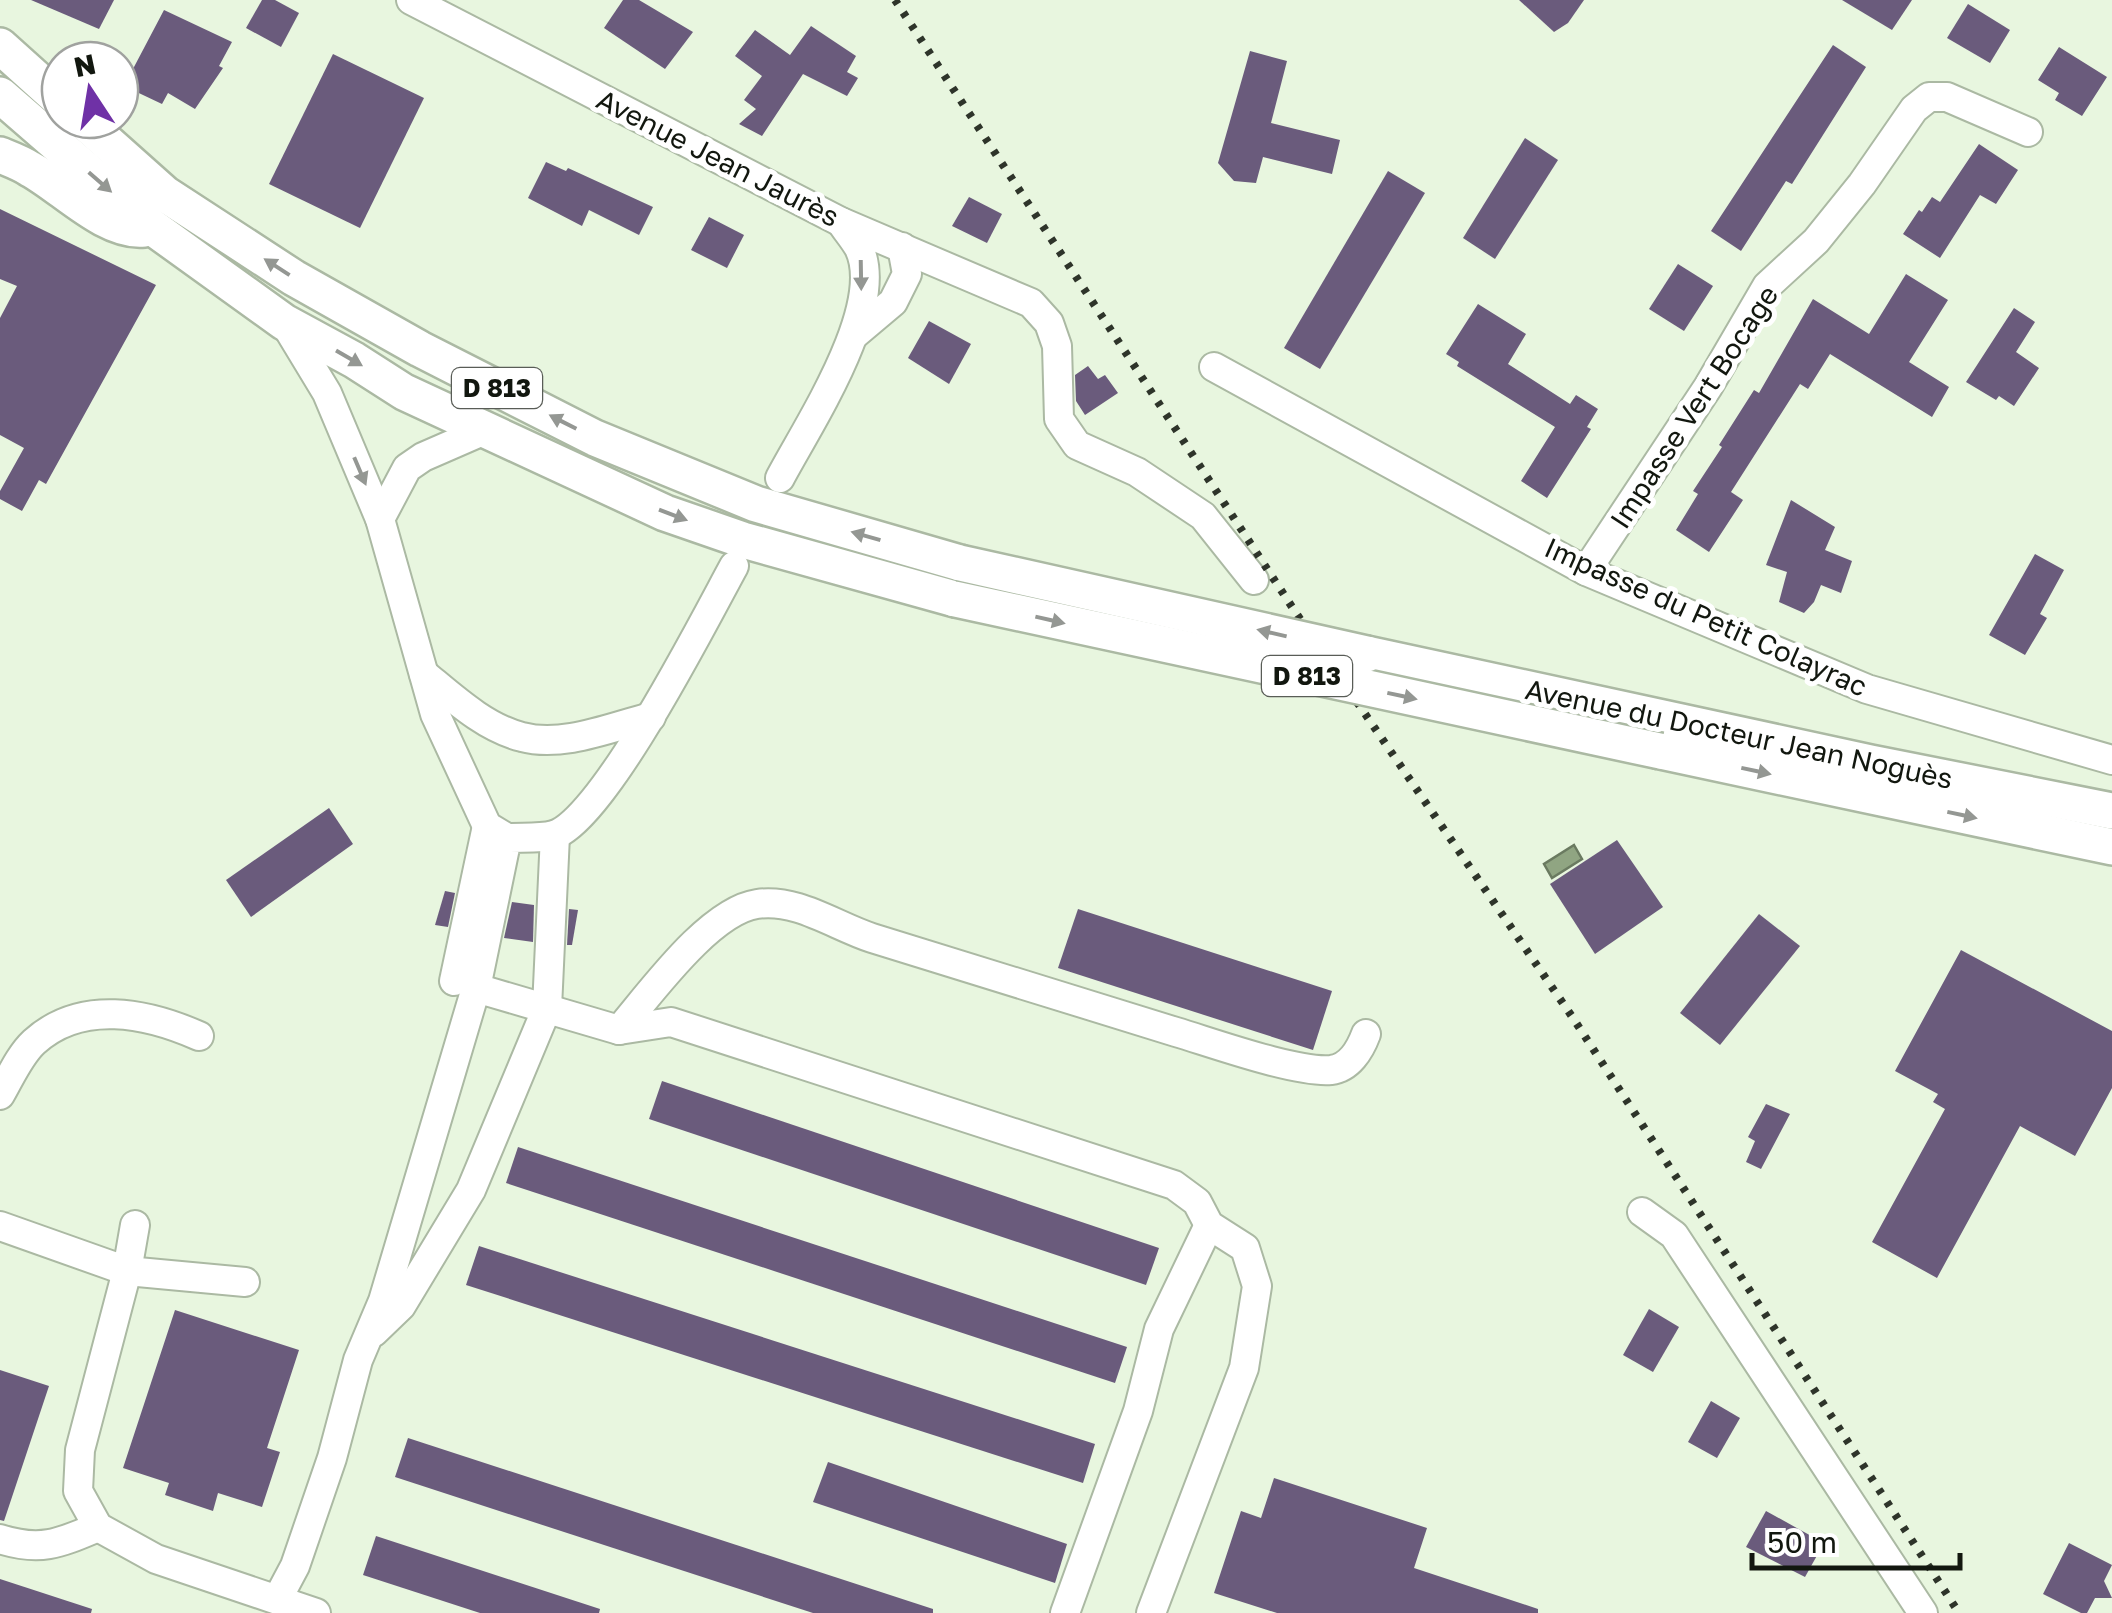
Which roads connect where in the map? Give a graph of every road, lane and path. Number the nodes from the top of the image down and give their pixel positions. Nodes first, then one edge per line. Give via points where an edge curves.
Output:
1 (411, 0) edge
2 (0, 46) edge
3 (40, 82) edge
4 (0, 94) edge
5 (2028, 132) dead end
6 (104, 140) edge
7 (0, 155) edge
8 (841, 222) junction
9 (152, 227) junction
10 (902, 247) junction
11 (284, 322) junction
12 (855, 334) junction
13 (1214, 367) dead end
14 (485, 430) junction
15 (780, 478) dead end
16 (380, 519) junction
17 (734, 566) dead end
18 (1586, 572) junction
19 (1254, 580) dead end
20 (424, 674) junction
21 (651, 717) junction
22 (2112, 760) edge
23 (1869, 779) junction
24 (2112, 811) edge
25 (497, 832) junction
26 (555, 835) junction
27 (2112, 847) edge
28 (465, 985) junction
29 (547, 1008) junction
30 (619, 1030) junction
31 (1366, 1034) dead end
32 (199, 1036) dead end
33 (0, 1096) edge
34 (1642, 1212) dead end
35 (135, 1224) dead end
36 (1209, 1225) junction
37 (0, 1226) edge
38 (127, 1271) junction
39 (245, 1282) dead end
40 (368, 1338) junction
41 (98, 1528) junction
42 (0, 1539) edge
43 (278, 1598) junction
44 (316, 1613) edge
45 (1065, 1613) edge
46 (1151, 1613) edge
47 (1922, 1613) edge

1 - 8 street, Avenue Jean Jaurès
2 - 3 main road
4 -> 9 main road, D 813
5 - 18 street, Impasse Vert Bocage via 1947,98 1929,97 1914,109 1816,241 1767,286
23 -> 6 main road, Avenue du Docteur Jean Noguès / D 813, bridge via 1367,654 960,564 756,504 595,438 294,278 165,194
7 - 9 main road via 104,218 137,230
8 - 10 street, Avenue Jean Jaurès
8 -> 12 street via 862,263
9 - 11 main road, D 813
10 - 12 street via 907,274 893,302
10 - 19 street, Avenue Jean Jaurès via 1030,303 1049,322 1057,346 1059,418 1077,445 1137,472 1204,516
11 -> 14 main road, D 813
11 -> 16 street via 327,393
12 - 15 street
13 - 18 street, Impasse du Petit Colayrac
14 - 16 street via 407,468
14 -> 23 main road, Avenue du Docteur Jean Noguès / D 813, bridge via 665,513 955,599 1660,751
16 - 20 street
17 - 21 street
18 - 22 street, Impasse du Petit Colayrac via 1867,689
20 - 21 street via 468,709 522,737 559,740
20 - 25 street via 436,714
21 - 26 street via 623,761
23 - 24 main road, Avenue du Docteur Jean Noguès / D 813
23 -> 27 main road, Avenue du Docteur Jean Noguès / D 813
25 - 26 street
25 - 28 street
26 - 29 street
28 - 29 street
28 - 40 street
29 - 30 street
29 - 40 street via 471,1190 401,1306
30 - 31 street via 708,929 756,904 787,904 866,936 1305,1068 1334,1070 1361,1048
30 - 36 street via 671,1022 1174,1185 1198,1202
32 - 33 street via 140,1015 80,1019 34,1043
34 - 47 street via 1674,1235
35 - 38 street
36 - 45 street via 1159,1328 1138,1411
36 - 46 street via 1245,1248 1256,1286 1244,1368
37 - 38 street
38 - 39 street
38 - 41 street via 80,1450 78,1491
40 - 43 street via 295,1566
41 - 42 street via 52,1546
41 - 43 street via 156,1559
43 - 44 street

